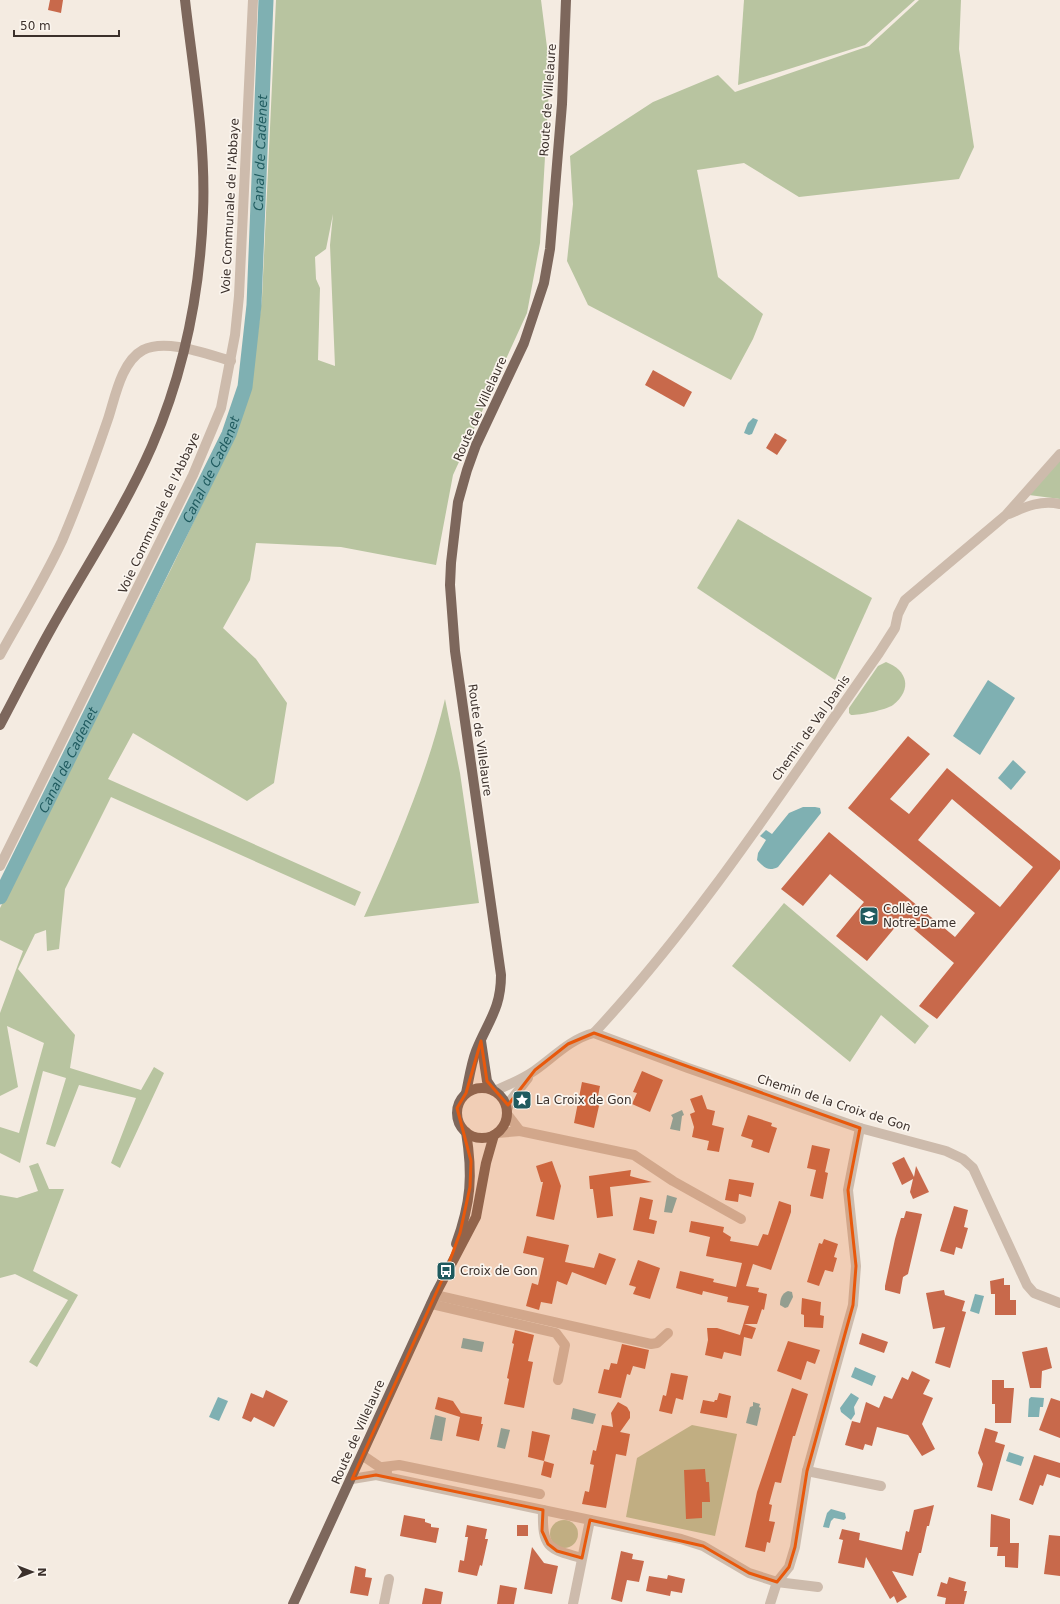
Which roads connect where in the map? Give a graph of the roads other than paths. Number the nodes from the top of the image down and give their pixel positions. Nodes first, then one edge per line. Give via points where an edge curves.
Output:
1 (185, 0) edge
2 (253, 0) edge
3 (566, 0) edge
4 (184, 349) junction
5 (230, 361) junction
6 (1060, 454) edge
7 (1060, 504) edge
8 (1006, 515) junction
9 (0, 655) edge
10 (0, 725) edge
11 (0, 866) edge
12 (594, 1033) junction
13 (481, 1041) junction
14 (534, 1070) junction
15 (494, 1090) junction
16 (466, 1093) junction
17 (507, 1112) junction
18 (860, 1128) junction
19 (520, 1131) junction
20 (466, 1132) junction
21 (495, 1134) junction
22 (741, 1219) dead end
23 (446, 1271) junction
24 (433, 1299) junction
25 (1060, 1303) edge
26 (668, 1333) dead end
27 (558, 1380) dead end
28 (362, 1455) junction
29 (383, 1467) junction
30 (807, 1471) junction
31 (352, 1479) junction
32 (396, 1480) junction
33 (881, 1486) dead end
34 (540, 1494) dead end
35 (543, 1510) junction
36 (590, 1520) junction
37 (582, 1558) junction
38 (389, 1579) dead end
39 (777, 1582) junction
40 (818, 1587) dead end
41 (293, 1604) edge
42 (384, 1604) edge
43 (573, 1604) edge
44 (770, 1604) edge

1 - 4 main road via 199,121 203,210 197,284
2 - 5 street, Voie Communale de l'Abbaye via 239,296
3 - 13 main road, Route de Villelaure via 560,127 550,249 544,283 524,342 476,446 458,502 453,536 450,585 455,651 501,975 499,1002
4 - 5 street
4 - 9 street via 165,345 152,346 131,361 118,389 92,468 61,542
4 - 10 main road via 163,417 136,481 51,629
5 - 11 street, Voie Communale de l'Abbaye via 221,408 194,475
6 - 8 street, Chemin de Val Joanis
7 - 8 street via 1038,502
8 - 12 street, Chemin de Val Joanis via 905,600 895,628 879,653 732,863 664,952
12 - 14 street via 568,1044
12 - 18 street, Chemin de la Croix de Gon
13 - 15 main road via 486,1076
13 - 16 main road, Route de Villelaure
14 - 15 street via 515,1083
14 - 17 street via 511,1100
15 - 16 main road via 479,1088
15 - 17 main road via 503,1099
16 - 20 main road via 457,1108 460,1126
17 - 19 street
17 - 21 main road via 506,1122
18 - 25 street, Chemin de la Croix de Gon via 946,1151 963,1159 973,1168 1027,1285 1034,1293
18 - 30 street via 848,1190 856,1266 853,1305
19 - 21 street
19 - 22 street via 634,1155 673,1181
20 - 21 main road via 479,1138
20 - 23 main road, Route de Villelaure via 471,1160 470,1187 460,1233
21 - 23 main road, Route de Villelaure via 486,1163 476,1217
23 - 24 main road, Route de Villelaure
24 - 26 street via 651,1344 657,1343
24 - 27 street via 556,1333 565,1345
24 - 28 main road, Route de Villelaure
28 - 29 street
28 - 31 main road, Route de Villelaure
29 - 32 street
29 - 34 street via 399,1465
30 - 33 street
30 - 39 street via 795,1547 789,1567
31 - 32 street via 376,1475
31 - 41 main road, Route de Villelaure
32 - 35 street
35 - 36 street
35 - 37 street via 542,1531 548,1544 557,1551
36 - 37 street
36 - 39 street via 703,1546 749,1573
37 - 43 street
38 - 42 street
39 - 40 street
39 - 44 street

